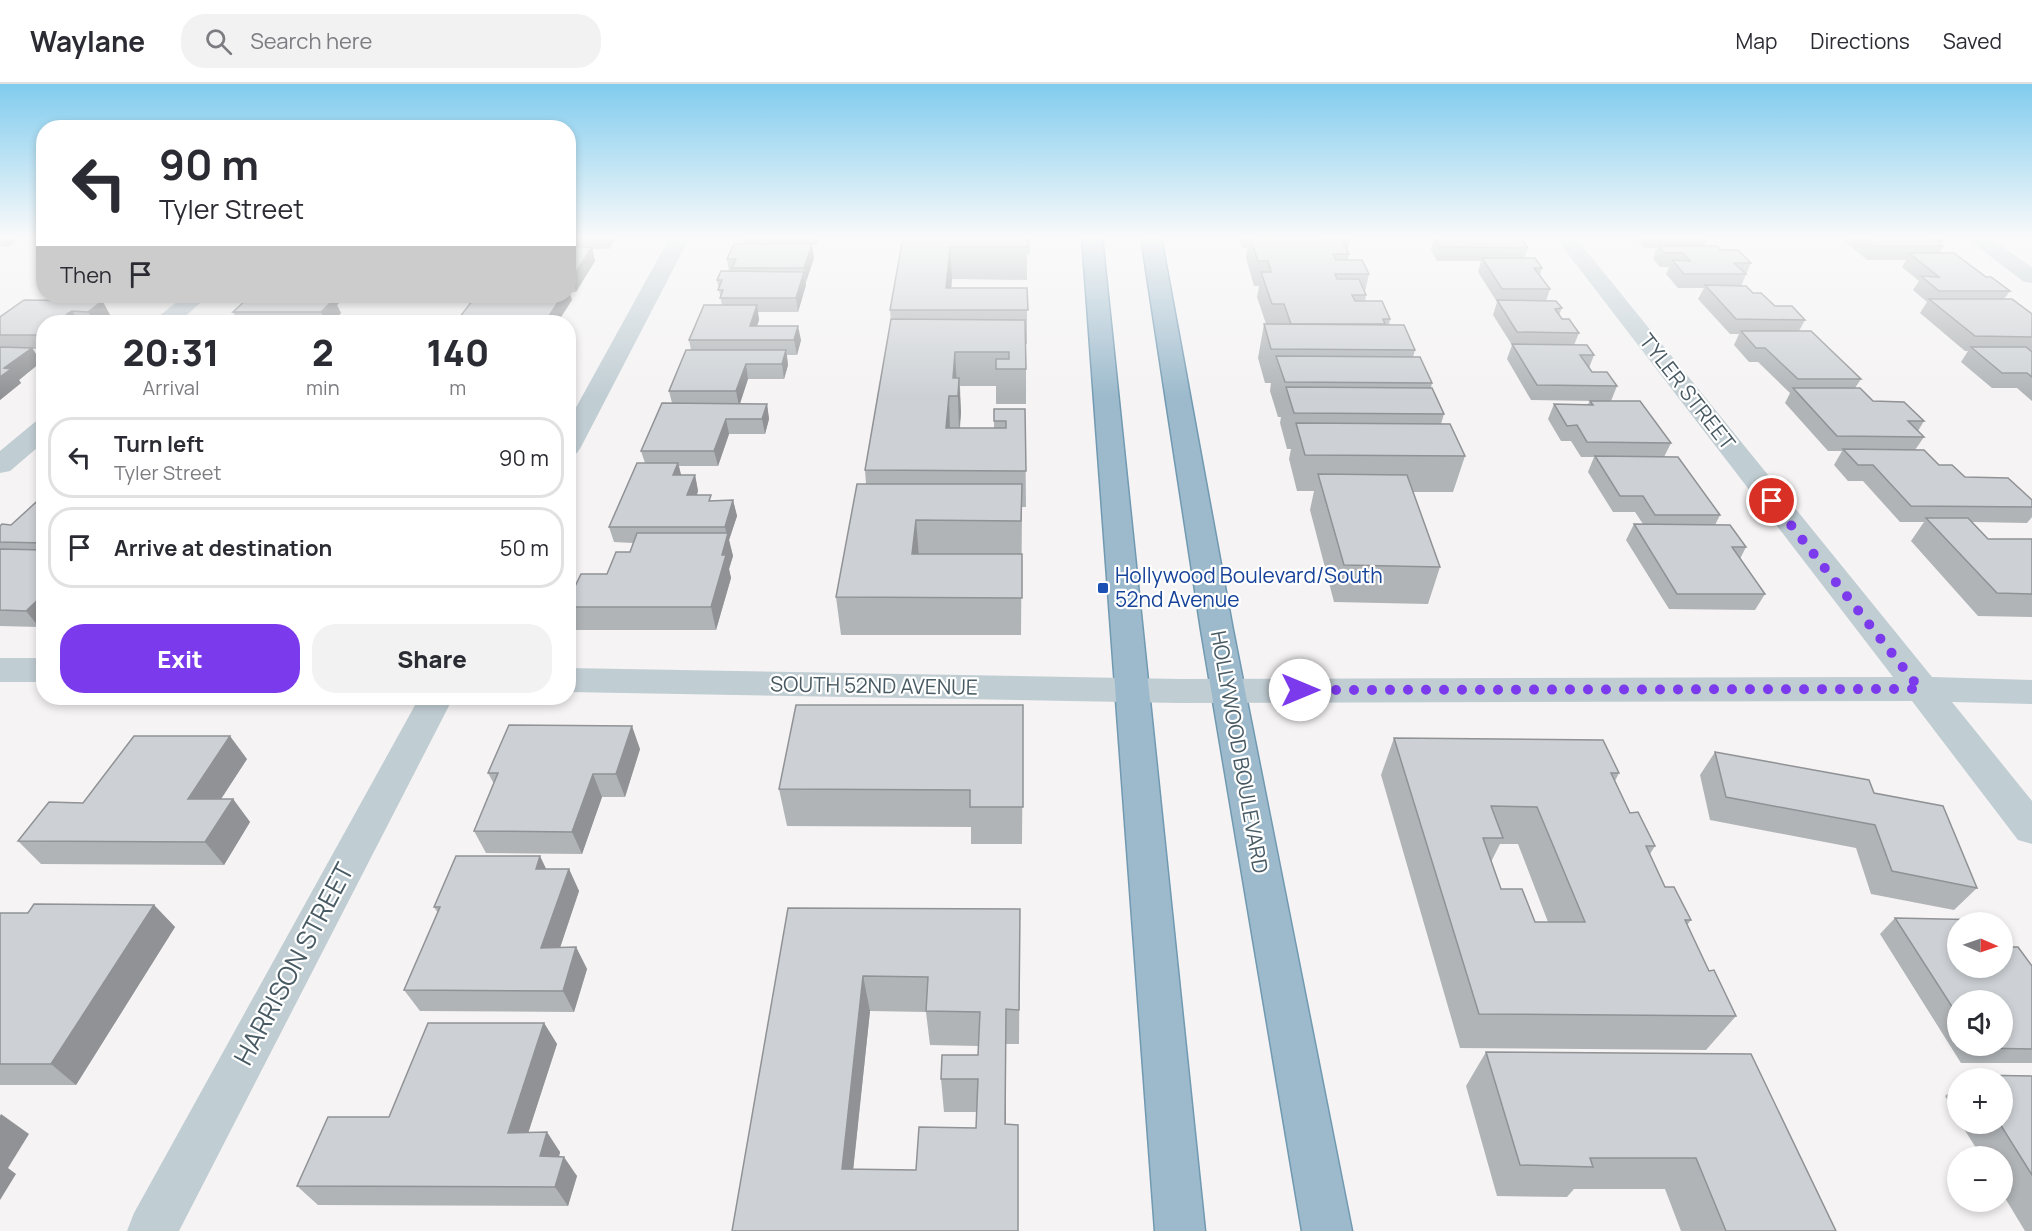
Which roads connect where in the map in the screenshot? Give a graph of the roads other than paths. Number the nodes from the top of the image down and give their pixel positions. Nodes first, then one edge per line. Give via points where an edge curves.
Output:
1 (651, 291) edge
2 (1097, 291) edge
3 (1160, 291) edge
4 (1607, 291) edge
5 (189, 303) edge
6 (174, 315) edge
7 (576, 432) edge
8 (36, 435) edge
9 (0, 465) edge
10 (0, 670) edge
11 (36, 670) edge
12 (576, 681) edge
13 (1920, 689) junction
14 (1132, 690) junction
15 (1228, 690) junction
16 (2032, 692) edge
17 (432, 705) edge
18 (2032, 830) edge
19 (152, 1231) edge
20 (1180, 1231) edge
21 (1327, 1231) edge

1 - 7 street
2 - 14 highway
3 - 15 highway, HOLLYWOOD BOULEVARD
4 - 13 street, TYLER STREET
5 - 6 street
8 - 9 street
10 - 11 street
12 - 14 street, SOUTH 52ND AVENUE
13 - 15 street, SOUTH 52ND AVENUE
13 - 16 street, SOUTH 52ND AVENUE
13 - 18 street, TYLER STREET
14 - 15 street, SOUTH 52ND AVENUE
14 - 20 highway
15 - 21 highway, HOLLYWOOD BOULEVARD
17 - 19 street, HARRISON STREET

